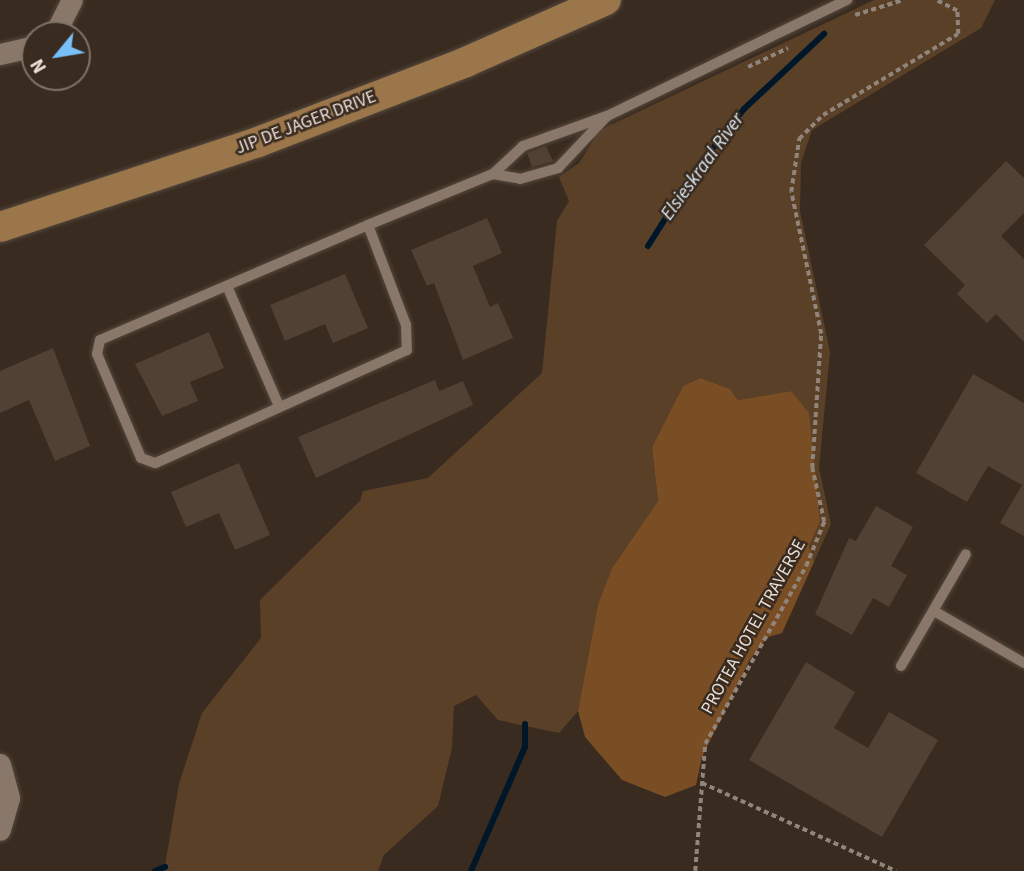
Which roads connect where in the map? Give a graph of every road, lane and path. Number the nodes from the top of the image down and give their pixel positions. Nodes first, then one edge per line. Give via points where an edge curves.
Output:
1 (72, 0) edge
2 (606, 0) edge
3 (847, 0) edge
4 (935, 0) edge
5 (61, 21) edge
6 (21, 49) edge
7 (0, 54) edge
8 (607, 116) junction
9 (493, 174) junction
10 (368, 225) junction
11 (0, 227) edge
12 (227, 286) junction
13 (279, 406) junction
14 (966, 554) dead end
15 (934, 611) junction
16 (1024, 663) edge
17 (901, 666) dead end
18 (0, 764) edge
19 (702, 783) junction
20 (0, 830) edge
21 (695, 871) edge
22 (896, 871) edge

1 - 5 street
2 - 11 main road, JIP DE JAGER DRIVE via 466,62 258,142
3 - 8 lane
4 - 19 path, PROTEA HOTEL TRAVERSE via 957,11 958,34 816,120 799,139 791,192 820,327 812,468 824,522 806,566 711,732 703,753
6 - 7 street
8 - 9 lane via 523,146
8 - 9 lane via 558,168 520,179
9 - 10 lane
10 - 12 lane
10 - 13 lane via 406,326 407,351
12 - 13 lane
12 - 13 lane via 114,333 97,346 136,450 155,463
14 - 15 lane
15 - 16 lane
15 - 17 lane
18 - 20 street via 9,799
19 - 21 path, PROTEA HOTEL TRAVERSE
19 - 22 path

